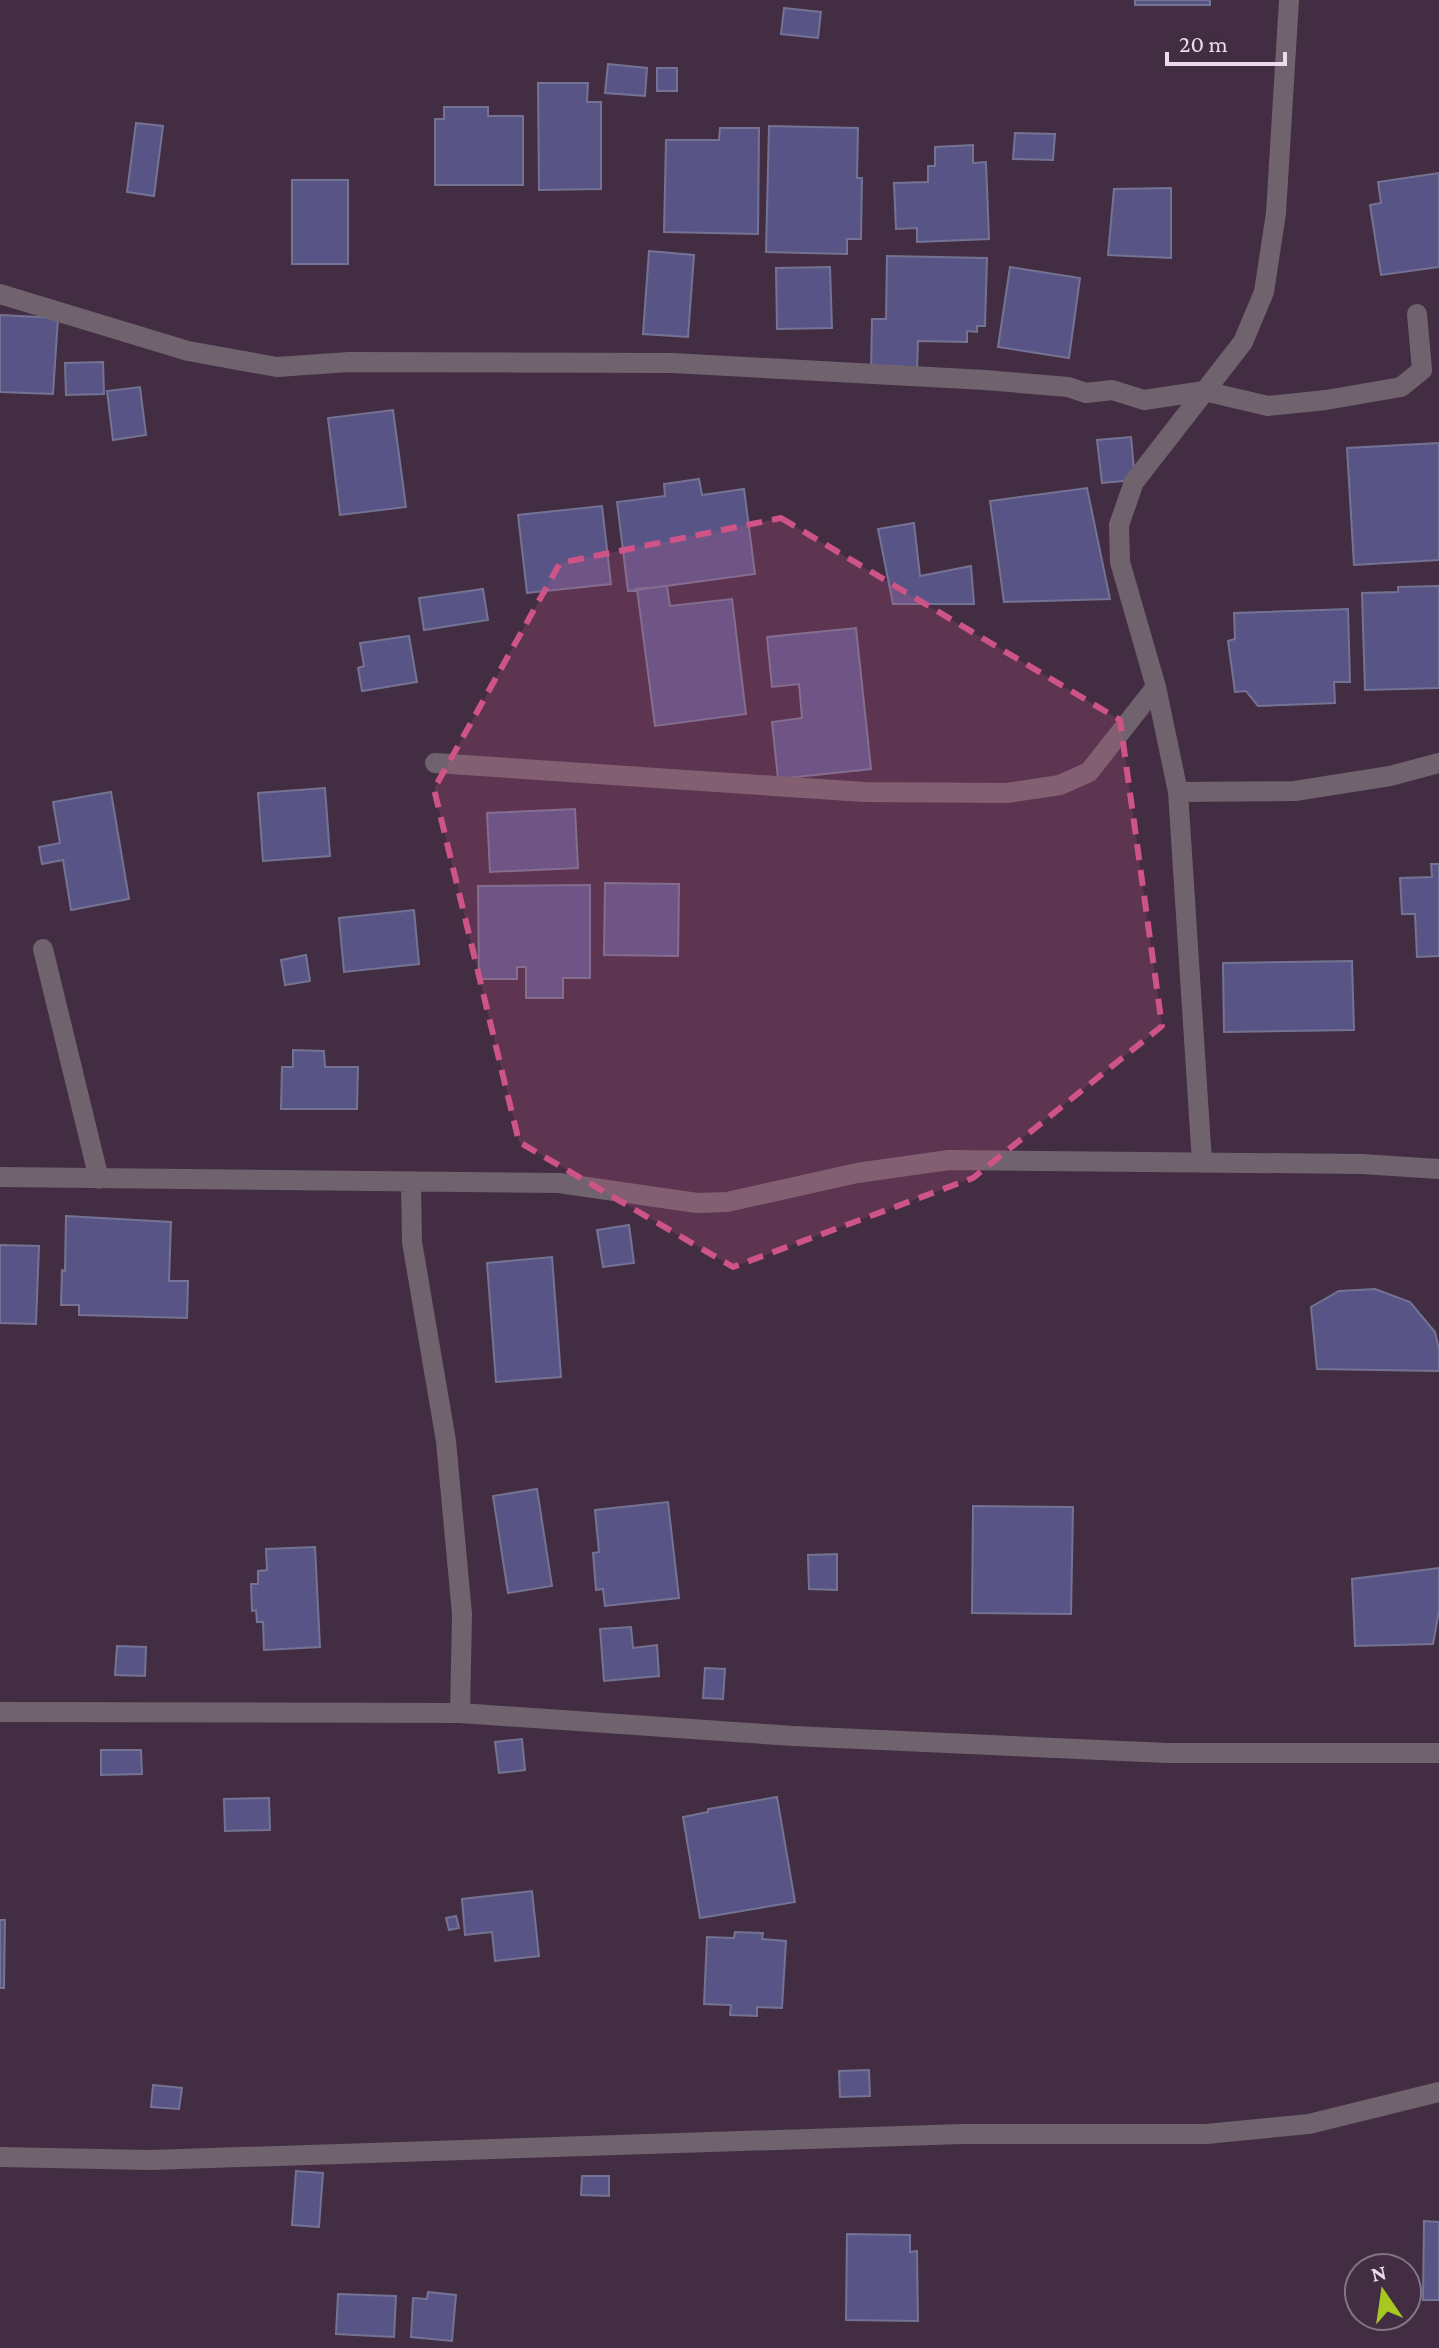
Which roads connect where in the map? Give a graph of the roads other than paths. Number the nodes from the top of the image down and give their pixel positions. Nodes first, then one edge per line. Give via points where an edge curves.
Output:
1 (1289, 0) edge
2 (0, 294) edge
3 (1417, 314) dead end
4 (1204, 391) junction
5 (1156, 687) junction
6 (435, 763) dead end
7 (1439, 763) edge
8 (1178, 792) junction
9 (43, 949) dead end
10 (1202, 1162) junction
11 (1439, 1169) edge
12 (0, 1177) edge
13 (99, 1179) junction
14 (411, 1183) junction
15 (0, 1712) edge
16 (460, 1713) junction
17 (1439, 1753) edge
18 (1439, 2092) edge
19 (0, 2157) edge

1 - 4 street via 1276,213 1264,292 1243,342
2 - 4 street via 188,351 277,367 349,362 672,363 999,381 1086,393 1112,390 1144,400
3 - 4 street via 1422,370 1401,387 1268,406
4 - 5 street via 1134,482 1119,525 1120,562
5 - 6 street via 1089,772 1060,785 1007,793 864,792
5 - 8 street
7 - 8 street via 1295,791
8 - 10 street
9 - 13 street
10 - 11 street
10 - 14 street via 949,1160 857,1173 727,1202 697,1203 559,1183
12 - 13 street
13 - 14 street
14 - 16 street via 412,1242 446,1441 462,1614
15 - 16 street
16 - 17 street via 793,1736 1167,1753
18 - 19 street via 1309,2124 1206,2134 963,2134 150,2160

